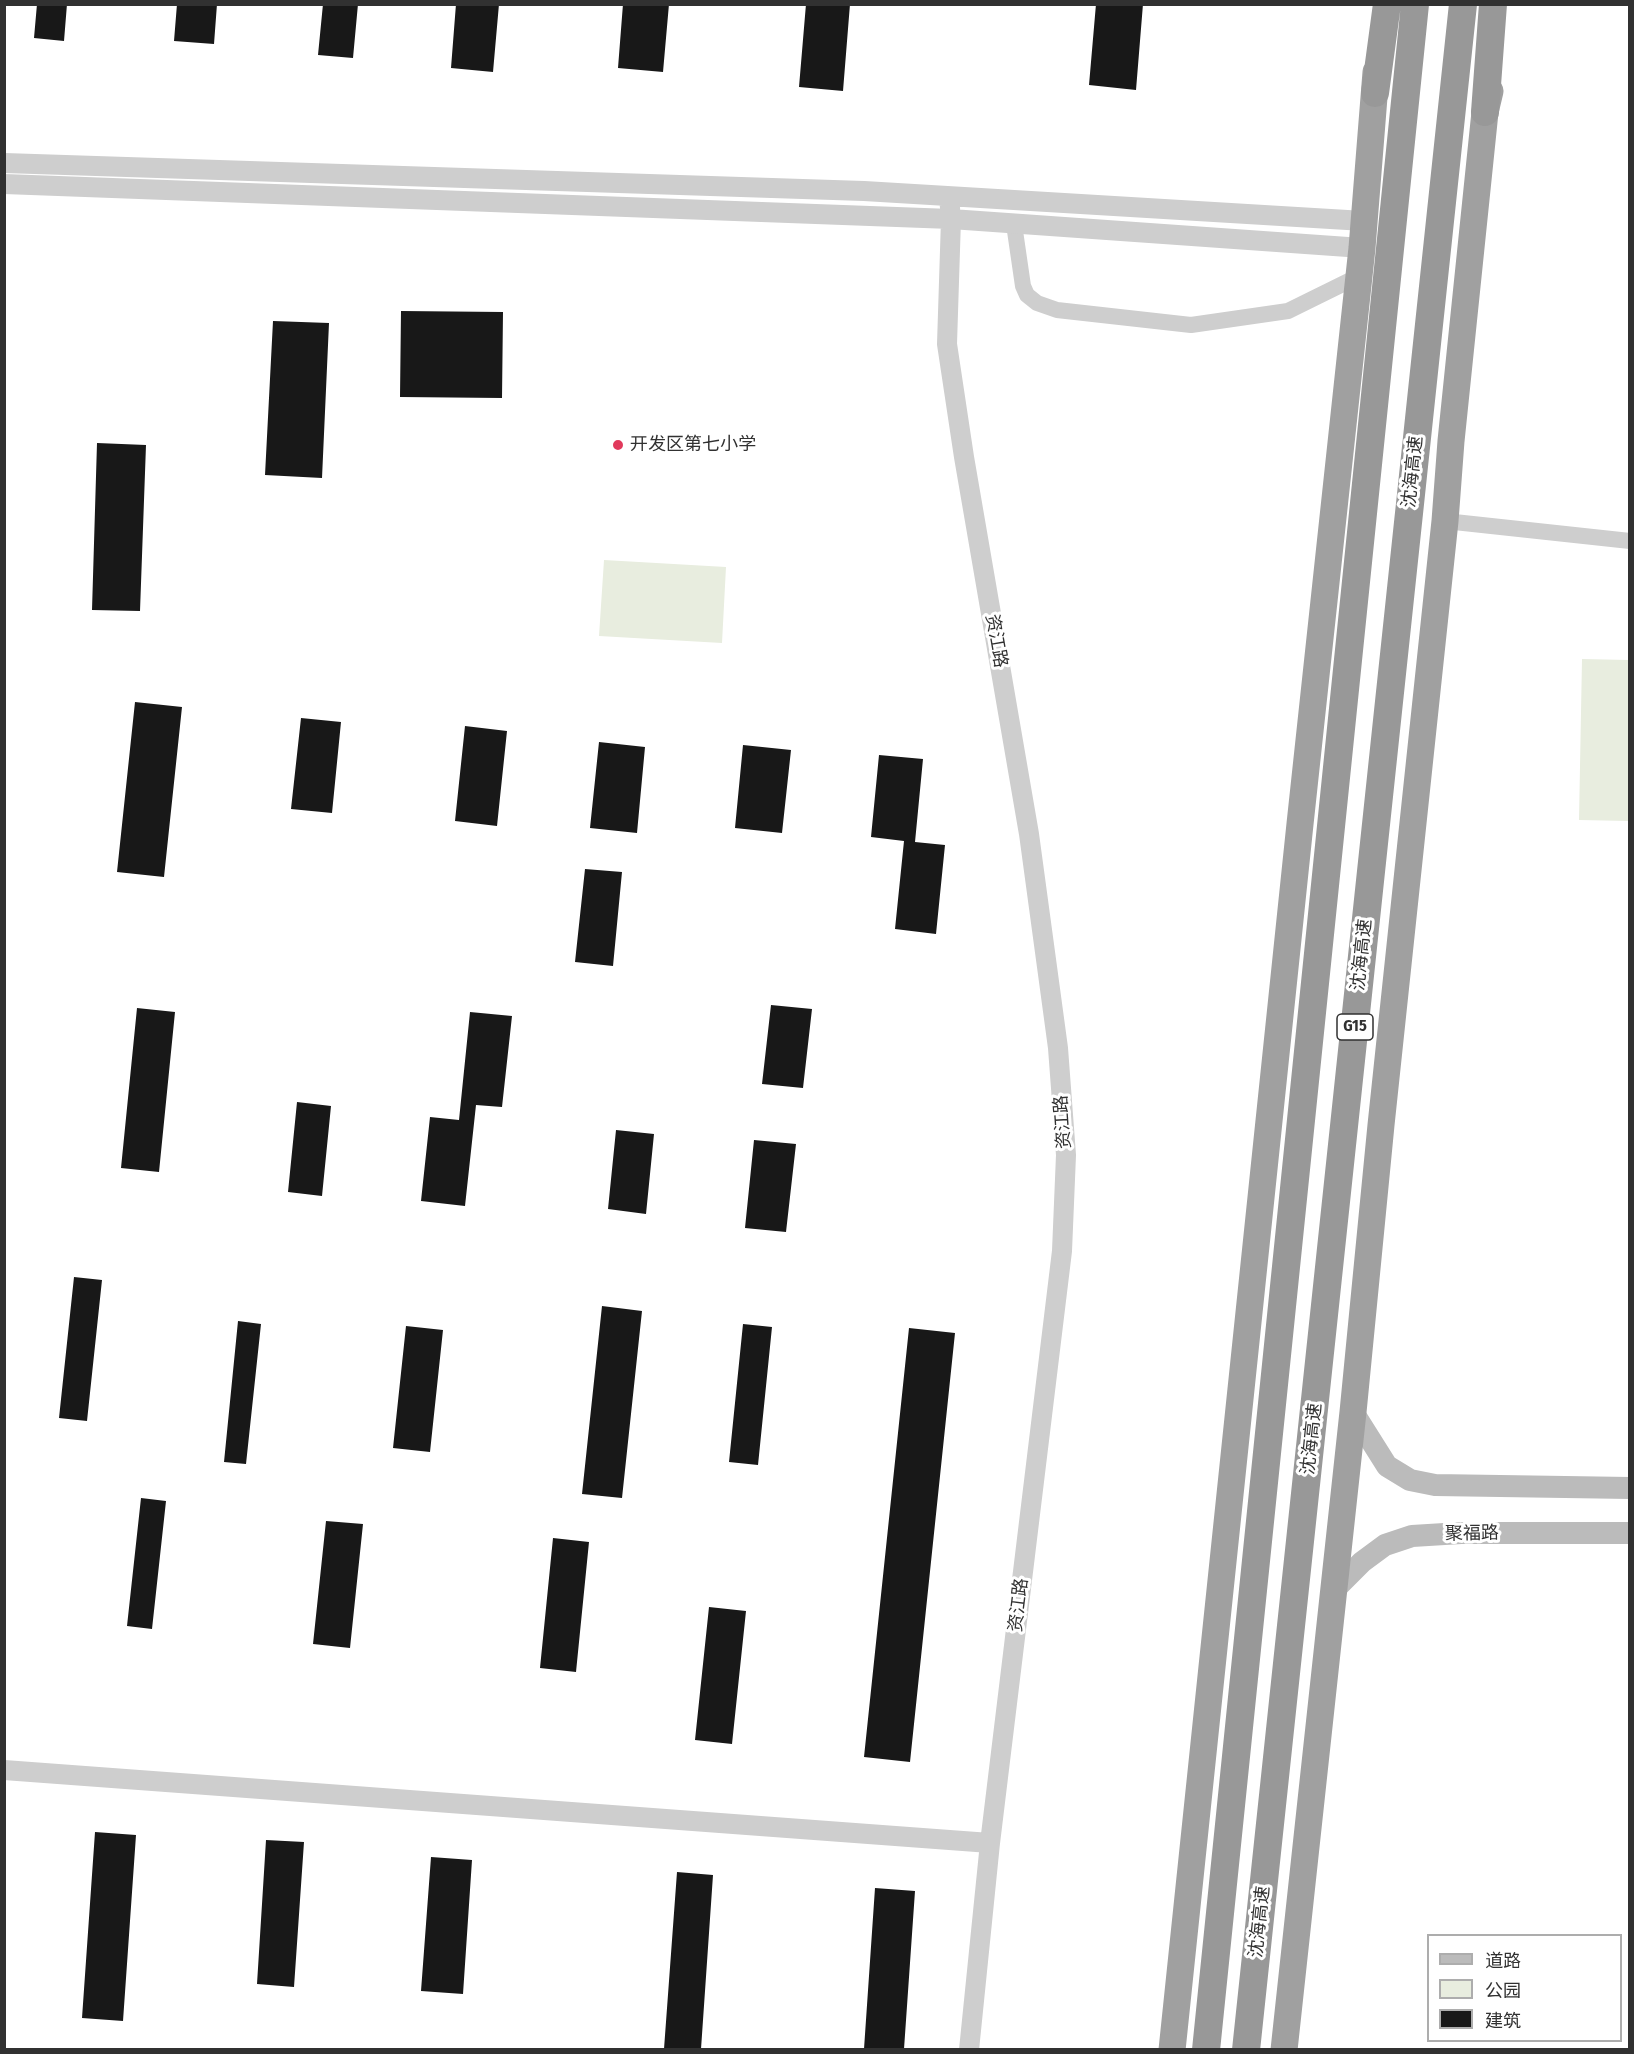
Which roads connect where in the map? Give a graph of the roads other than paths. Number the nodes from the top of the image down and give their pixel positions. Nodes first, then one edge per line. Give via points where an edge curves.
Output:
1 (1377, 4) edge
2 (1387, 4) edge
3 (1415, 4) edge
4 (1463, 4) edge
5 (1493, 4) edge
6 (1508, 4) edge
7 (1375, 93) junction
8 (1485, 112) junction
9 (4, 163) edge
10 (4, 184) edge
11 (950, 197) junction
12 (951, 219) junction
13 (1364, 221) junction
14 (1014, 224) junction
15 (1362, 248) junction
16 (1359, 276) junction
17 (1445, 521) junction
18 (1629, 541) edge
19 (1353, 1412) junction
20 (1629, 1488) edge
21 (1629, 1533) edge
22 (1333, 1591) junction
23 (4, 1770) edge
24 (990, 1843) junction
25 (969, 2049) edge
26 (1172, 2049) edge
27 (1206, 2049) edge
28 (1246, 2049) edge
29 (1284, 2049) edge

1 - 7 highway
2 - 7 highway
3 - 27 highway, G15
4 - 28 highway, 沈海高速 / G15
5 - 8 highway
6 - 8 highway
7 - 13 highway
8 - 17 highway
9 - 11 street via 840,190
10 - 12 street
11 - 12 street, 资江路
11 - 13 street
12 - 14 street
12 - 24 street, 资江路 via 947,344 1029,834 1058,1048 1066,1155 1062,1251
13 - 15 highway
14 - 15 street
14 - 16 street via 1027,295 1057,310 1191,325 1288,311
15 - 16 highway
16 - 26 highway
17 - 18 street
17 - 19 highway
19 - 20 main road via 1387,1466 1410,1480 1435,1485
19 - 22 highway
21 - 22 main road, 聚福路 via 1412,1536 1385,1545
22 - 29 highway
23 - 24 street
24 - 25 street, 资江路

